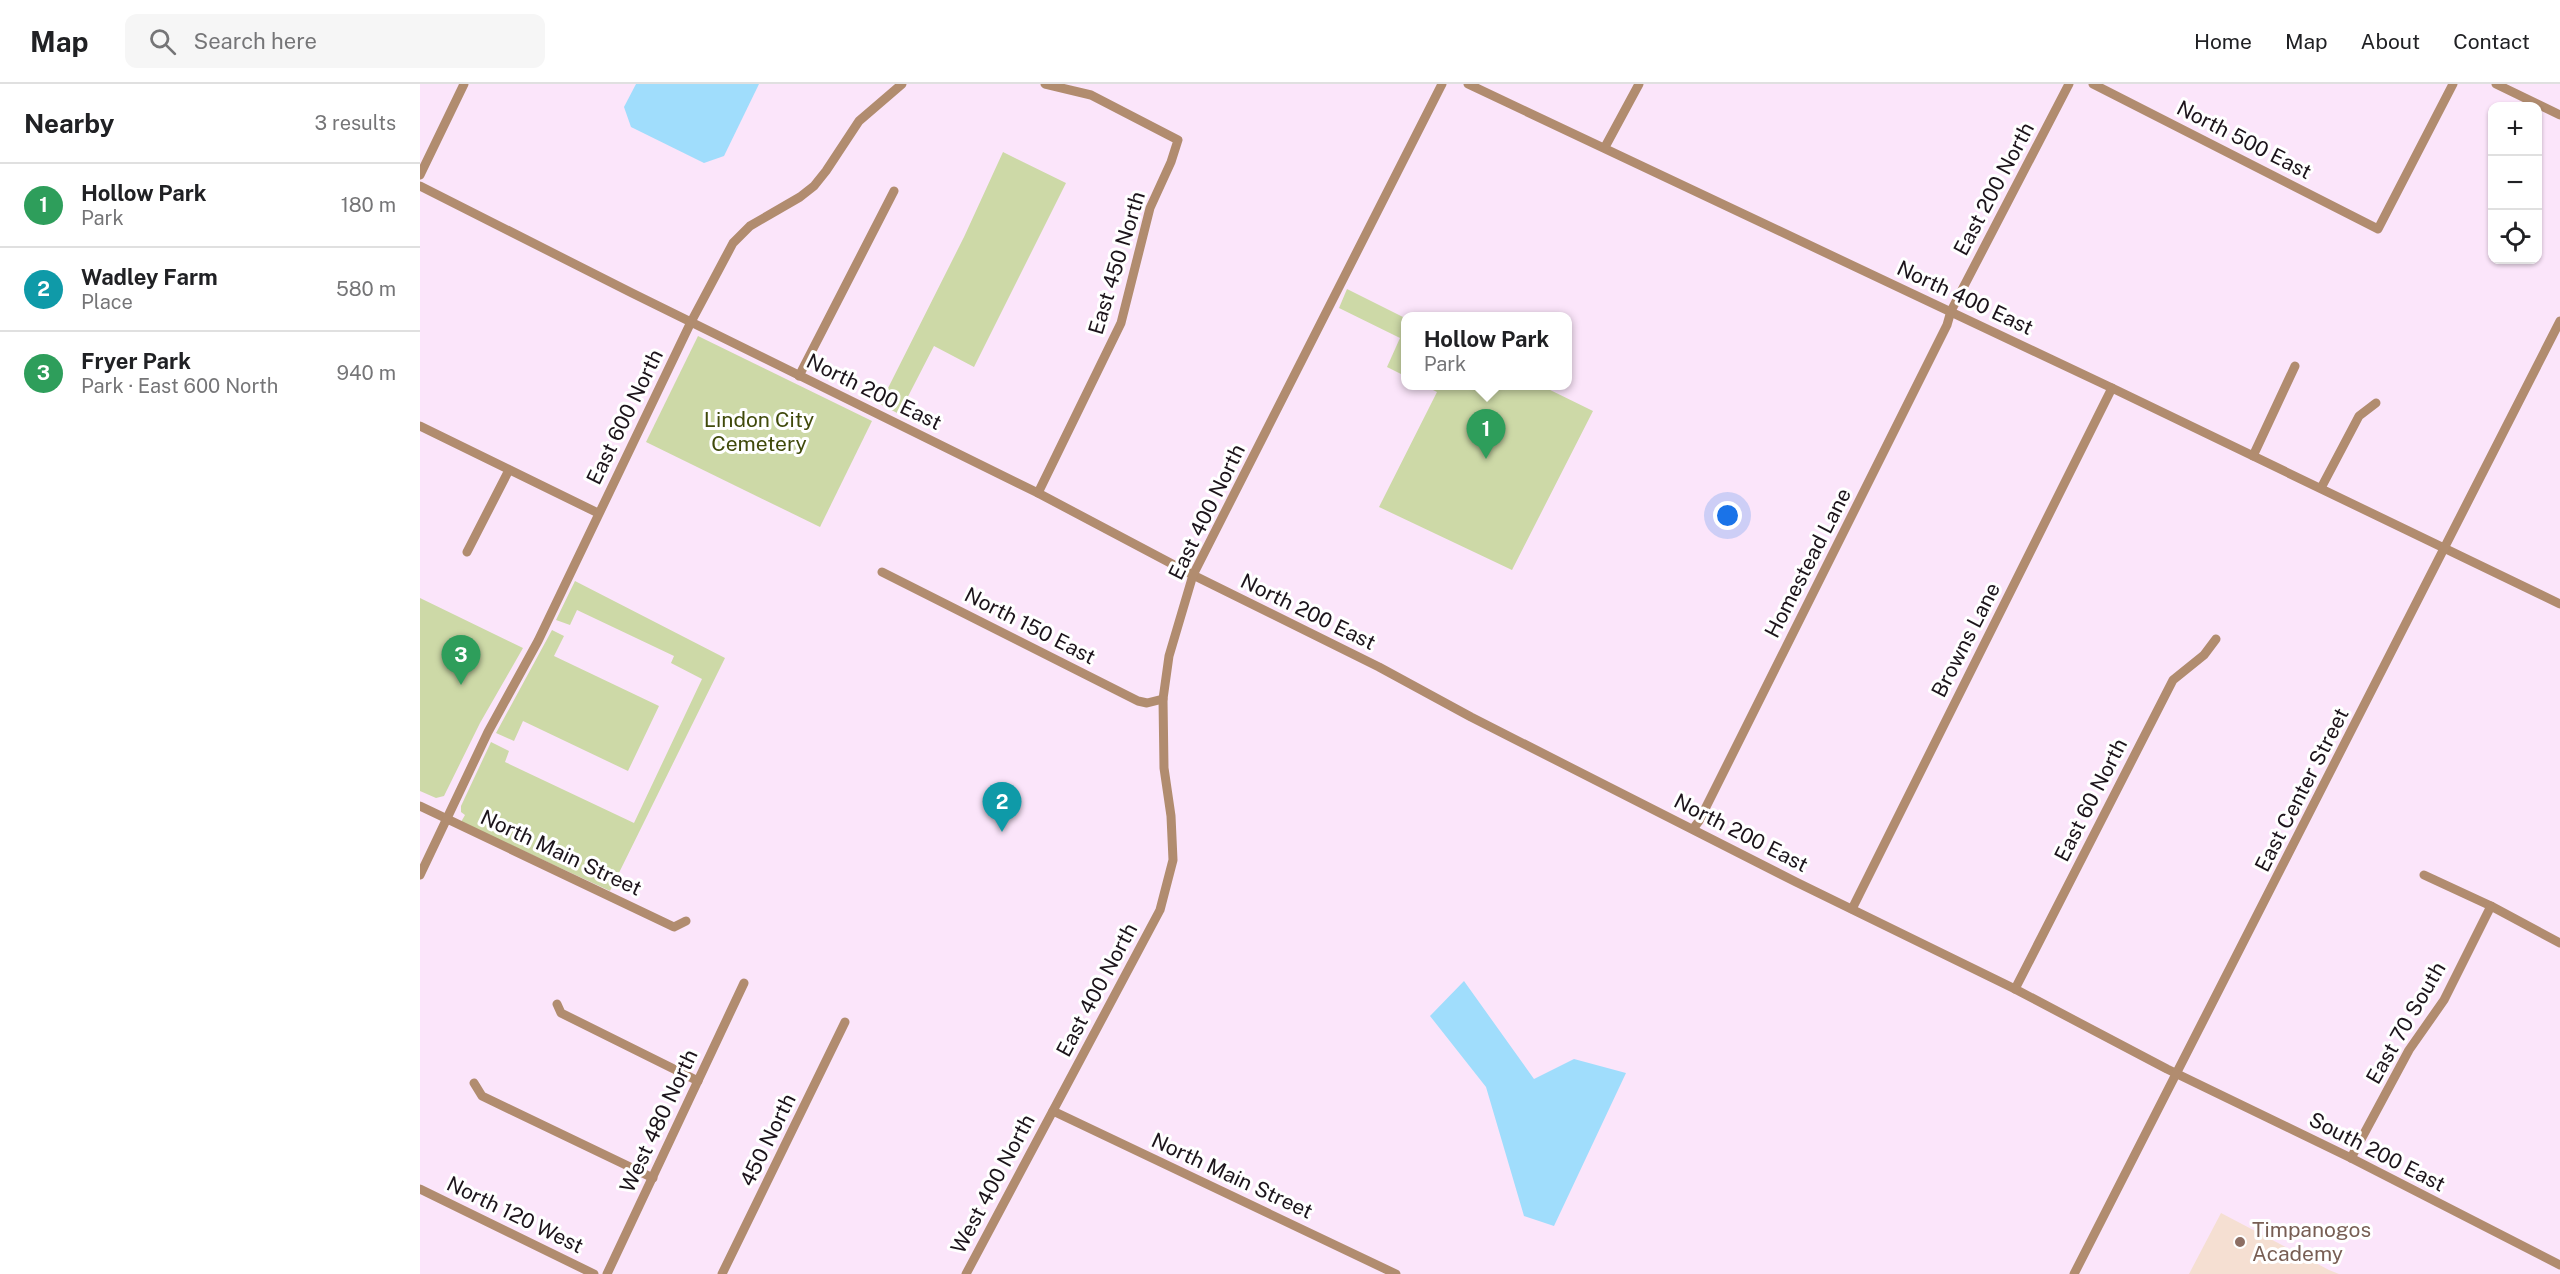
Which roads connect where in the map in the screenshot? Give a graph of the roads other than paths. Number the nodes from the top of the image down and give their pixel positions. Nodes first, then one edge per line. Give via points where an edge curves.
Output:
1 (464, 84) edge
2 (902, 84) edge
3 (1045, 84) edge
4 (1442, 84) edge
5 (1468, 84) edge
6 (1638, 84) edge
7 (2069, 84) edge
8 (2093, 84) edge
9 (2453, 84) edge
10 (2496, 84) edge
11 (2560, 115) edge
12 (1605, 147) junction
13 (420, 175) edge
14 (420, 186) edge
15 (894, 191) dead end
16 (1950, 311) junction
17 (2560, 321) edge
18 (691, 322) junction
19 (2295, 366) dead end
20 (799, 376) junction
21 (2112, 388) junction
22 (2376, 403) dead end
23 (420, 426) edge
24 (2253, 456) junction
25 (509, 470) junction
26 (2321, 488) junction
27 (1038, 493) junction
28 (598, 513) junction
29 (2445, 549) junction
30 (466, 552) dead end
31 (882, 572) dead end
32 (1193, 574) junction
33 (2560, 604) edge
34 (2216, 639) dead end
35 (1163, 699) junction
36 (420, 806) edge
37 (446, 819) junction
38 (1693, 829) junction
39 (420, 875) edge
40 (2424, 875) dead end
41 (2491, 906) junction
42 (1852, 909) junction
43 (686, 921) dead end
44 (2560, 943) edge
45 (744, 983) dead end
46 (2015, 989) junction
47 (557, 1004) dead end
48 (845, 1022) dead end
49 (2178, 1074) junction
50 (698, 1081) junction
51 (474, 1083) dead end
52 (1053, 1111) junction
53 (2351, 1158) junction
54 (653, 1178) junction
55 (420, 1189) edge
56 (2560, 1265) edge
57 (1381, 1271) edge
58 (594, 1274) edge
59 (607, 1274) edge
60 (722, 1274) edge
61 (966, 1274) edge
62 (1396, 1274) edge
63 (2074, 1274) edge

1 - 13 street
2 - 18 street, East 600 North via 859,121 814,186 741,233
3 - 27 street, East 450 North via 1091,95 1178,140 1150,208 1121,323
4 - 32 street, East 400 North
5 - 12 street, North 400 East
6 - 12 street
7 - 16 street, East 200 North
8 - 9 street, North 500 East via 2378,229
10 - 11 street
12 - 16 street, North 400 East
14 - 18 street, North 200 East
15 - 20 street
16 - 21 street, North 400 East
16 - 38 street, Homestead Lane via 1947,326
17 - 29 street, East Center Street
18 - 20 street, North 200 East
18 - 28 street, East 600 North
19 - 24 street
20 - 27 street, North 200 East
21 - 24 street, North 400 East
21 - 42 street, Browns Lane
22 - 26 street via 2359,416
23 - 25 street
24 - 26 street, North 400 East
25 - 28 street
25 - 30 street
26 - 29 street, North 400 East
27 - 32 street, North 200 East
28 - 37 street, East 600 North via 538,641
29 - 33 street, North 400 East
29 - 49 street, East Center Street
31 - 35 street, North 150 East via 1138,701
32 - 35 street, East 400 North via 1169,656
32 - 38 street, North 200 East
34 - 46 street, East 60 North via 2204,655 2173,680
35 - 52 street, East 400 North via 1164,768 1173,860 1160,910
36 - 37 street, North Main Street
37 - 39 street, East 600 North
37 - 43 street, North Main Street via 674,927
38 - 42 street, North 200 East
40 - 41 street
41 - 44 street
41 - 53 street, East 70 South via 2444,1000 2409,1050
42 - 46 street, North 200 East
45 - 50 street, West 480 North
46 - 49 street, North 200 East
47 - 50 street via 561,1013
48 - 60 street, 450 North
49 - 53 street, South 200 East
49 - 63 street, East Center Street
50 - 54 street, West 480 North
51 - 54 street via 482,1096
52 - 57 street, North Main Street
52 - 61 street, West 400 North
53 - 56 street, South 200 East
54 - 59 street, West 480 North
55 - 58 street, North 120 West
57 - 62 street, North Main Street

